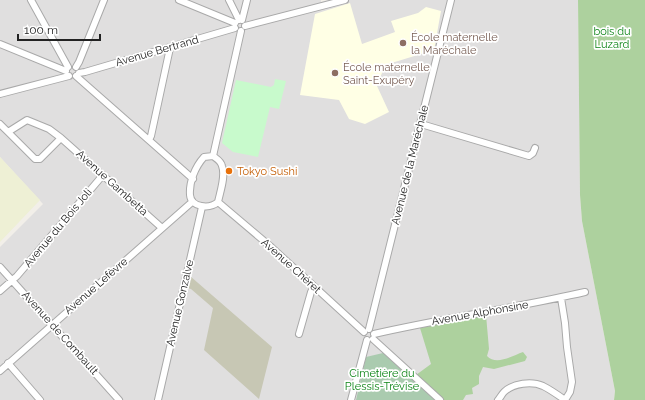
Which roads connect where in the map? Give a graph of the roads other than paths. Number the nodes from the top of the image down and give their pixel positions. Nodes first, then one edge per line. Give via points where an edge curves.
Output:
1 (31, 0) edge
2 (104, 0) edge
3 (179, 0) edge
4 (229, 0) edge
5 (247, 0) edge
6 (345, 0) edge
7 (451, 0) edge
8 (240, 25) junction
9 (0, 44) edge
10 (170, 48) junction
11 (68, 71) junction
12 (77, 72) junction
13 (0, 94) edge
14 (0, 124) edge
15 (421, 124) junction
16 (8, 132) junction
17 (61, 138) junction
18 (149, 140) junction
19 (535, 148) dead end
20 (213, 156) junction
21 (103, 175) junction
22 (193, 179) junction
23 (192, 202) junction
24 (218, 202) junction
25 (202, 207) junction
26 (162, 228) junction
27 (0, 267) edge
28 (13, 281) junction
29 (314, 287) junction
30 (0, 291) edge
31 (585, 292) dead end
32 (561, 298) junction
33 (52, 325) junction
34 (366, 330) junction
35 (299, 334) dead end
36 (371, 338) junction
37 (8, 364) junction
38 (0, 371) edge
39 (40, 400) edge
40 (119, 400) edge
41 (158, 400) edge
42 (351, 400) edge
43 (440, 400) edge
44 (498, 400) edge
45 (565, 400) edge

1 - 11 street
2 - 12 street
3 - 8 street
4 - 8 street
5 - 8 street
6 - 8 street, Avenue Bertrand
7 - 15 street, Avenue de la Maréchale
8 - 10 street, Avenue Bertrand
8 - 20 street
9 - 11 street
10 - 12 street, Avenue Bertrand
10 - 18 street
11 - 12 street via 73,78
11 - 12 street via 72,65
11 - 13 street
12 - 18 street
14 - 16 street
15 - 19 street via 530,156
15 - 34 street, Avenue de la Maréchale
16 - 17 street, Avenue Gambetta via 27,120 49,128
16 - 17 street via 34,159 40,159
17 - 21 street, Avenue Gambetta
18 - 22 street
20 - 22 street via 204,157 196,168
20 - 24 street via 223,166 224,174
21 - 26 street, Avenue Gambetta
21 - 28 street, Avenue du Bois Joli
22 - 23 street via 190,197
23 - 25 street
23 - 26 street, Avenue Lefèvre
24 - 25 street via 210,207
24 - 29 street, Avenue Chéret
25 - 41 street, Avenue Gonzalve
26 - 33 street, Avenue Lefèvre
27 - 28 street, Avenue de Combault
28 - 30 street, Avenue du Bois Joli
28 - 33 street, Avenue de Combault
29 - 34 street, Avenue Chéret
29 - 35 street
31 - 32 street, Avenue Alphonsine
32 - 36 street, Avenue Alphonsine
32 - 45 street via 572,382
33 - 37 street, Avenue Lefèvre
33 - 40 street, Avenue de Combault
34 - 36 street, Avenue Chéret via 372,331
34 - 36 street via 363,337
36 - 42 street
36 - 43 street
37 - 38 street, Avenue Lefèvre
37 - 39 street
44 - 45 street via 511,387 533,383

